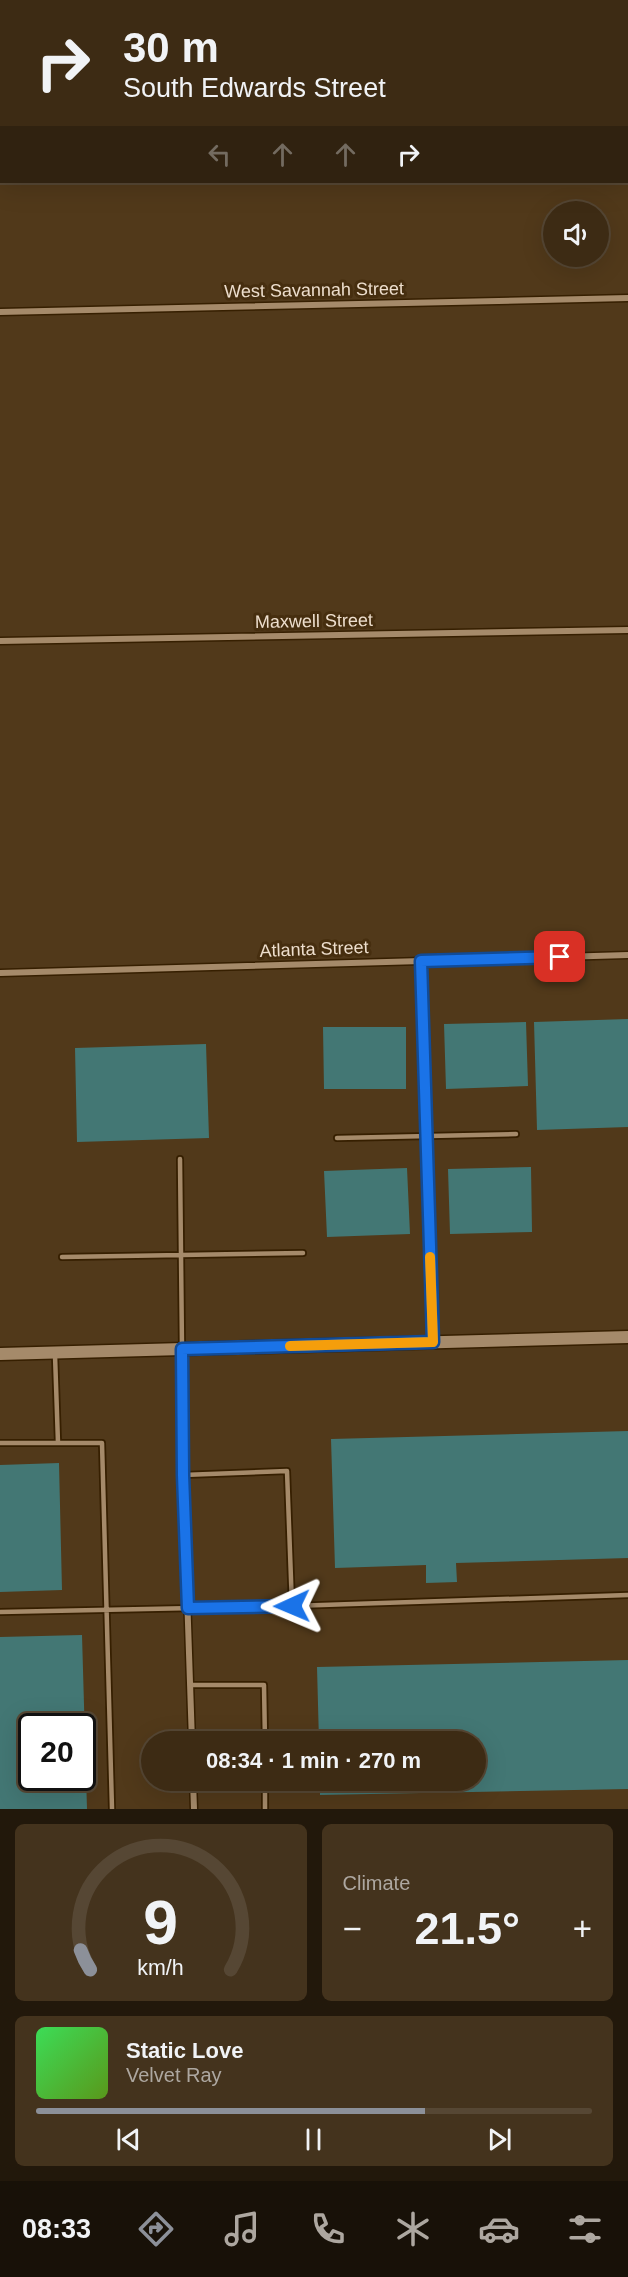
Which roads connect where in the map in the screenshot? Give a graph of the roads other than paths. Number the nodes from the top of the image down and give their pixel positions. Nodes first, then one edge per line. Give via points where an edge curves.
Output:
1 (628, 298) edge
2 (0, 312) edge
3 (628, 630) edge
4 (0, 641) edge
5 (628, 955) edge
6 (421, 961) junction
7 (0, 973) edge
8 (516, 1134) dead end
9 (426, 1136) junction
10 (337, 1138) dead end
11 (180, 1159) dead end
12 (303, 1252) dead end
13 (181, 1255) junction
14 (62, 1257) dead end
15 (628, 1337) edge
16 (433, 1342) junction
17 (182, 1349) junction
18 (55, 1352) junction
19 (0, 1354) edge
20 (0, 1443) edge
21 (58, 1443) junction
22 (183, 1475) junction
23 (628, 1595) edge
24 (292, 1606) junction
25 (188, 1608) junction
26 (108, 1611) junction
27 (0, 1612) edge
28 (190, 1685) junction
29 (192, 1731) edge
30 (265, 1731) edge
31 (193, 1791) edge
32 (265, 1791) edge
33 (112, 1809) edge
34 (194, 1809) edge
35 (265, 1809) edge

1 - 2 street, West Savannah Street
3 - 4 street, Maxwell Street
5 - 6 street, Atlanta Street
6 - 7 street, Atlanta Street
6 - 9 lane
8 - 9 lane
9 - 10 lane
9 - 16 lane
11 - 13 lane
12 - 13 lane
13 - 14 lane
13 - 17 lane
15 - 16 main road
16 - 17 main road
17 - 18 main road
17 - 22 street
18 - 19 main road
18 - 21 lane
20 - 21 lane
21 - 26 lane via 102,1443
22 - 24 lane via 287,1472
22 - 25 street
23 - 24 lane
24 - 25 lane
25 - 26 lane
25 - 28 street
26 - 27 lane
26 - 33 lane
28 - 29 street
28 - 30 lane via 264,1685
31 - 34 street
32 - 35 lane

